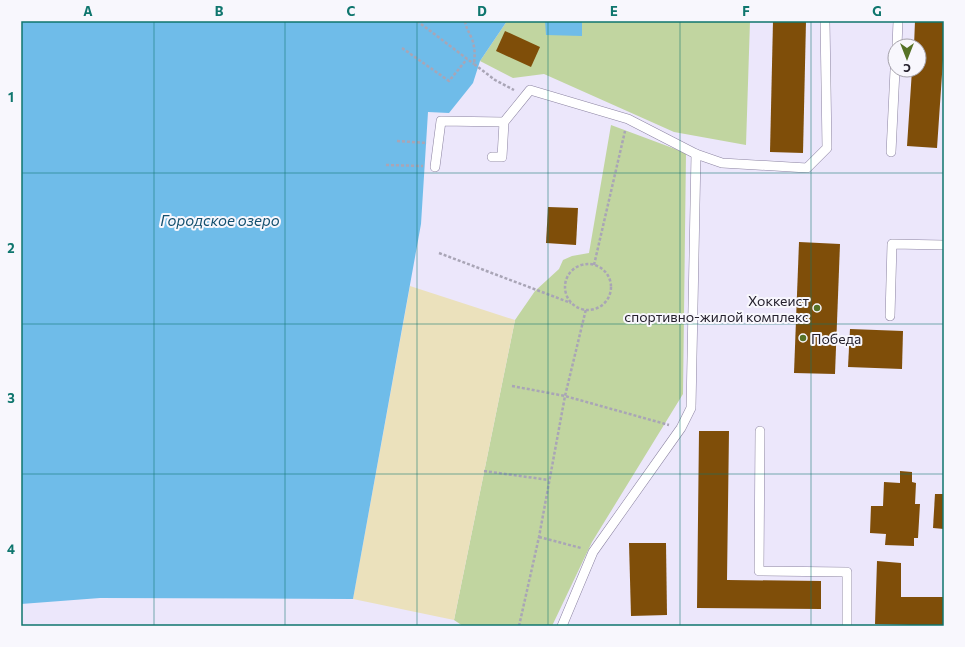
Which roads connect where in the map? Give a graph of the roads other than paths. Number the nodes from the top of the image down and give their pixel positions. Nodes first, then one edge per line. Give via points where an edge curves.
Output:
1 (825, 21) edge
2 (898, 21) edge
3 (897, 38) edge
4 (896, 78) edge
5 (504, 122) junction
6 (891, 152) dead end
7 (696, 154) junction
8 (492, 157) dead end
9 (435, 167) road end
10 (944, 245) edge
11 (890, 316) dead end
12 (760, 430) dead end
13 (562, 626) edge
14 (847, 626) edge

1 - 7 lane via 827,148 807,168 722,163
2 - 3 lane
4 - 6 lane
5 - 7 lane via 530,90 628,119
5 - 8 lane via 502,157
5 - 9 lane via 441,121
7 - 13 lane via 691,408 681,428 593,552
10 - 11 lane via 892,244
12 - 14 lane via 759,571 847,572

